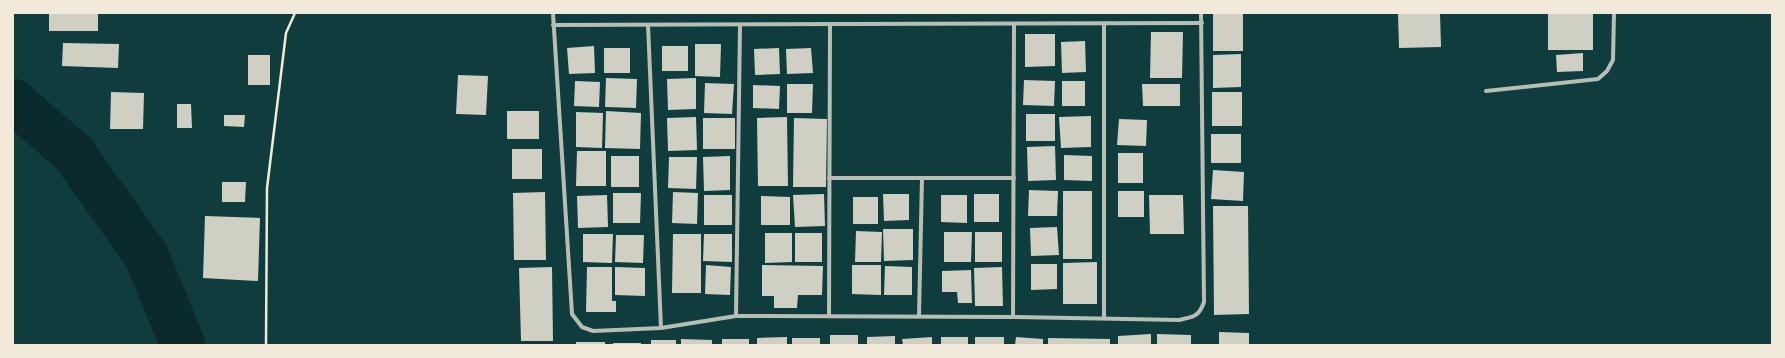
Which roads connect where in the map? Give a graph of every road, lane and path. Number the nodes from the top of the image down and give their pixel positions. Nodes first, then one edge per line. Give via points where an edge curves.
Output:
1 (295, 13) edge
2 (553, 13) edge
3 (1201, 13) edge
4 (1614, 13) edge
5 (1104, 23) junction
6 (1202, 23) junction
7 (740, 24) junction
8 (830, 24) junction
9 (1014, 24) junction
10 (553, 25) junction
11 (648, 25) junction
12 (1486, 91) dead end
13 (829, 178) junction
14 (922, 178) junction
15 (1014, 178) junction
16 (736, 316) junction
17 (829, 316) junction
18 (919, 316) junction
19 (1013, 317) junction
20 (1104, 318) junction
21 (661, 328) junction
22 (266, 345) edge

1 - 22 path via 286,33 267,188
2 - 10 street
3 - 6 street
4 - 12 street via 1613,60 1607,71 1598,79
5 - 6 street
5 - 9 street
5 - 20 street
6 - 20 street via 1204,302 1201,311 1195,316 1179,320
7 - 8 street
7 - 11 street
7 - 16 street
8 - 9 street
8 - 13 street
9 - 15 street
10 - 11 street
10 - 21 street via 572,314 582,327 593,331
11 - 21 street
13 - 14 street
13 - 17 street
14 - 15 street
14 - 18 street
15 - 19 street
16 - 17 street
16 - 21 street
17 - 18 street
18 - 19 street
19 - 20 street

